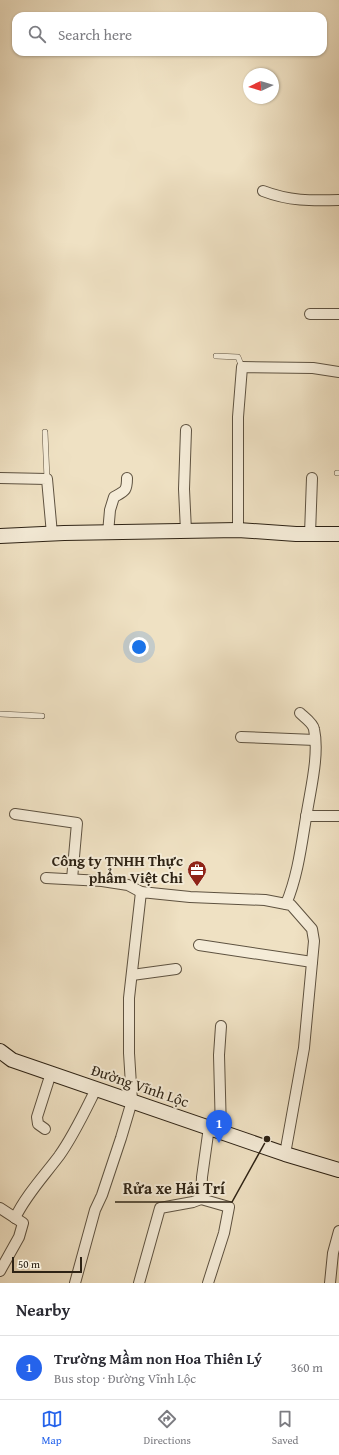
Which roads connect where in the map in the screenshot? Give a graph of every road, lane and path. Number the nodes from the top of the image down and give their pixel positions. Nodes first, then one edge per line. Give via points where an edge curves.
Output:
1 (263, 191) dead end
2 (339, 200) edge
3 (310, 314) dead end
4 (339, 314) edge
5 (216, 356) dead end
6 (242, 367) junction
7 (339, 372) edge
8 (186, 430) dead end
9 (45, 432) dead end
10 (0, 478) edge
11 (127, 478) dead end
12 (312, 478) dead end
13 (47, 479) junction
14 (238, 530) junction
15 (186, 531) junction
16 (108, 533) junction
17 (52, 534) junction
18 (310, 534) junction
19 (339, 534) edge
20 (0, 536) edge
21 (300, 713) dead end
22 (0, 714) edge
23 (42, 716) dead end
24 (241, 737) dead end
25 (315, 740) junction
26 (15, 814) dead end
27 (306, 816) junction
28 (339, 816) edge
29 (46, 878) dead end
30 (72, 879) junction
31 (141, 892) junction
32 (286, 904) junction
33 (199, 945) dead end
34 (312, 962) junction
35 (176, 969) dead end
36 (132, 975) junction
37 (222, 1026) dead end
38 (0, 1051) edge
39 (51, 1073) junction
40 (96, 1089) junction
41 (132, 1101) junction
42 (45, 1129) dead end
43 (215, 1130) junction
44 (285, 1154) junction
45 (339, 1170) edge
46 (201, 1198) junction
47 (0, 1208) edge
48 (15, 1218) junction
49 (339, 1231) edge
50 (1, 1267) edge
51 (75, 1283) edge
52 (139, 1283) edge
53 (208, 1283) edge
54 (330, 1283) edge

1 - 2 street via 279,197 310,201
3 - 4 street
5 - 6 lane via 238,357
6 - 7 street via 313,368
6 - 14 street via 238,417
8 - 15 street
9 - 13 lane
10 - 13 street
11 - 16 street via 125,491 114,497
12 - 18 street
13 - 17 street
14 - 15 main road
14 - 18 main road
15 - 16 main road
16 - 17 main road
17 - 20 main road
18 - 19 main road
21 - 25 street via 314,727
22 - 23 lane
24 - 25 street
25 - 27 street via 313,774
26 - 30 street via 76,823
27 - 28 street
27 - 32 street via 295,880
29 - 30 street
30 - 31 street via 128,885
31 - 32 street via 265,900
31 - 36 street
32 - 34 street via 291,905 312,929
33 - 34 street
34 - 44 street via 304,1048
35 - 36 street
36 - 41 street via 129,998 129,1053
37 - 43 street
38 - 39 main road, Đường Vĩnh Lộc via 12,1060
39 - 40 main road, Đường Vĩnh Lộc
39 - 42 street via 37,1117 38,1124
40 - 41 main road, Đường Vĩnh Lộc
40 - 48 street via 60,1155 20,1206
41 - 43 main road, Đường Vĩnh Lộc
41 - 51 street via 95,1210
43 - 44 main road, Đường Vĩnh Lộc
43 - 46 street via 202,1177
44 - 45 main road, Đường Vĩnh Lộc
46 - 52 street via 160,1208
46 - 53 street via 229,1207 224,1233
47 - 48 street
48 - 50 street via 23,1223 19,1237
49 - 54 street via 333,1253

